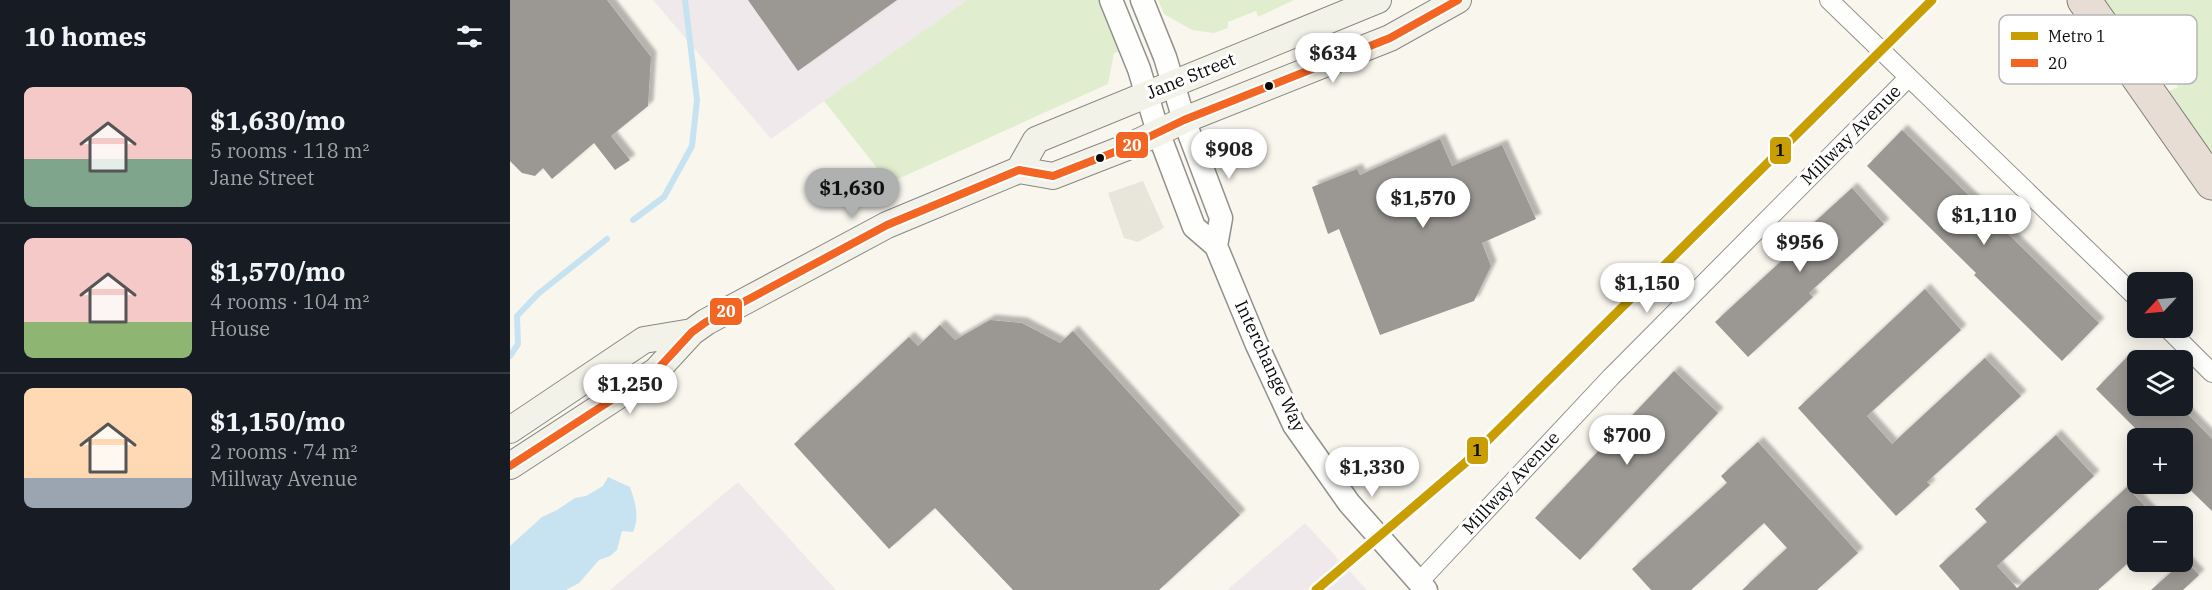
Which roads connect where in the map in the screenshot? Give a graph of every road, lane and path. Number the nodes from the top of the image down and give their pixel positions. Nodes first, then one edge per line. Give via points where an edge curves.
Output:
1 (1111, 0) edge
2 (1142, 0) edge
3 (1378, 0) edge
4 (1458, 0) edge
5 (1829, 0) edge
6 (2084, 0) edge
7 (2094, 15) edge
8 (1908, 78) junction
9 (1172, 83) junction
10 (2143, 84) edge
11 (1147, 94) junction
12 (1184, 120) junction
13 (1158, 132) junction
14 (1019, 170) junction
15 (2212, 183) edge
16 (1216, 246) junction
17 (2127, 287) edge
18 (692, 332) junction
19 (2177, 338) edge
20 (2212, 373) edge
21 (510, 429) edge
22 (520, 459) edge
23 (1423, 586) edge

1 - 11 street, Interchange Way
2 - 9 street
3 - 9 main road, Jane Street
4 - 12 main road via 1390,38
5 - 8 street
6 - 7 highway
8 - 17 street
8 - 23 street, Millway Avenue via 1611,377
9 - 11 main road, Jane Street
9 - 12 street
10 - 15 highway
11 - 13 street, Interchange Way
11 - 14 main road, Jane Street via 1036,140
12 - 13 main road
12 - 16 street via 1221,218
13 - 14 main road via 1053,176
13 - 16 street, Interchange Way via 1194,227
14 - 18 main road via 887,225
16 - 23 street, Interchange Way via 1294,425 1349,503
18 - 21 main road via 644,340
18 - 22 main road via 657,371
19 - 20 street
21 - 22 street

